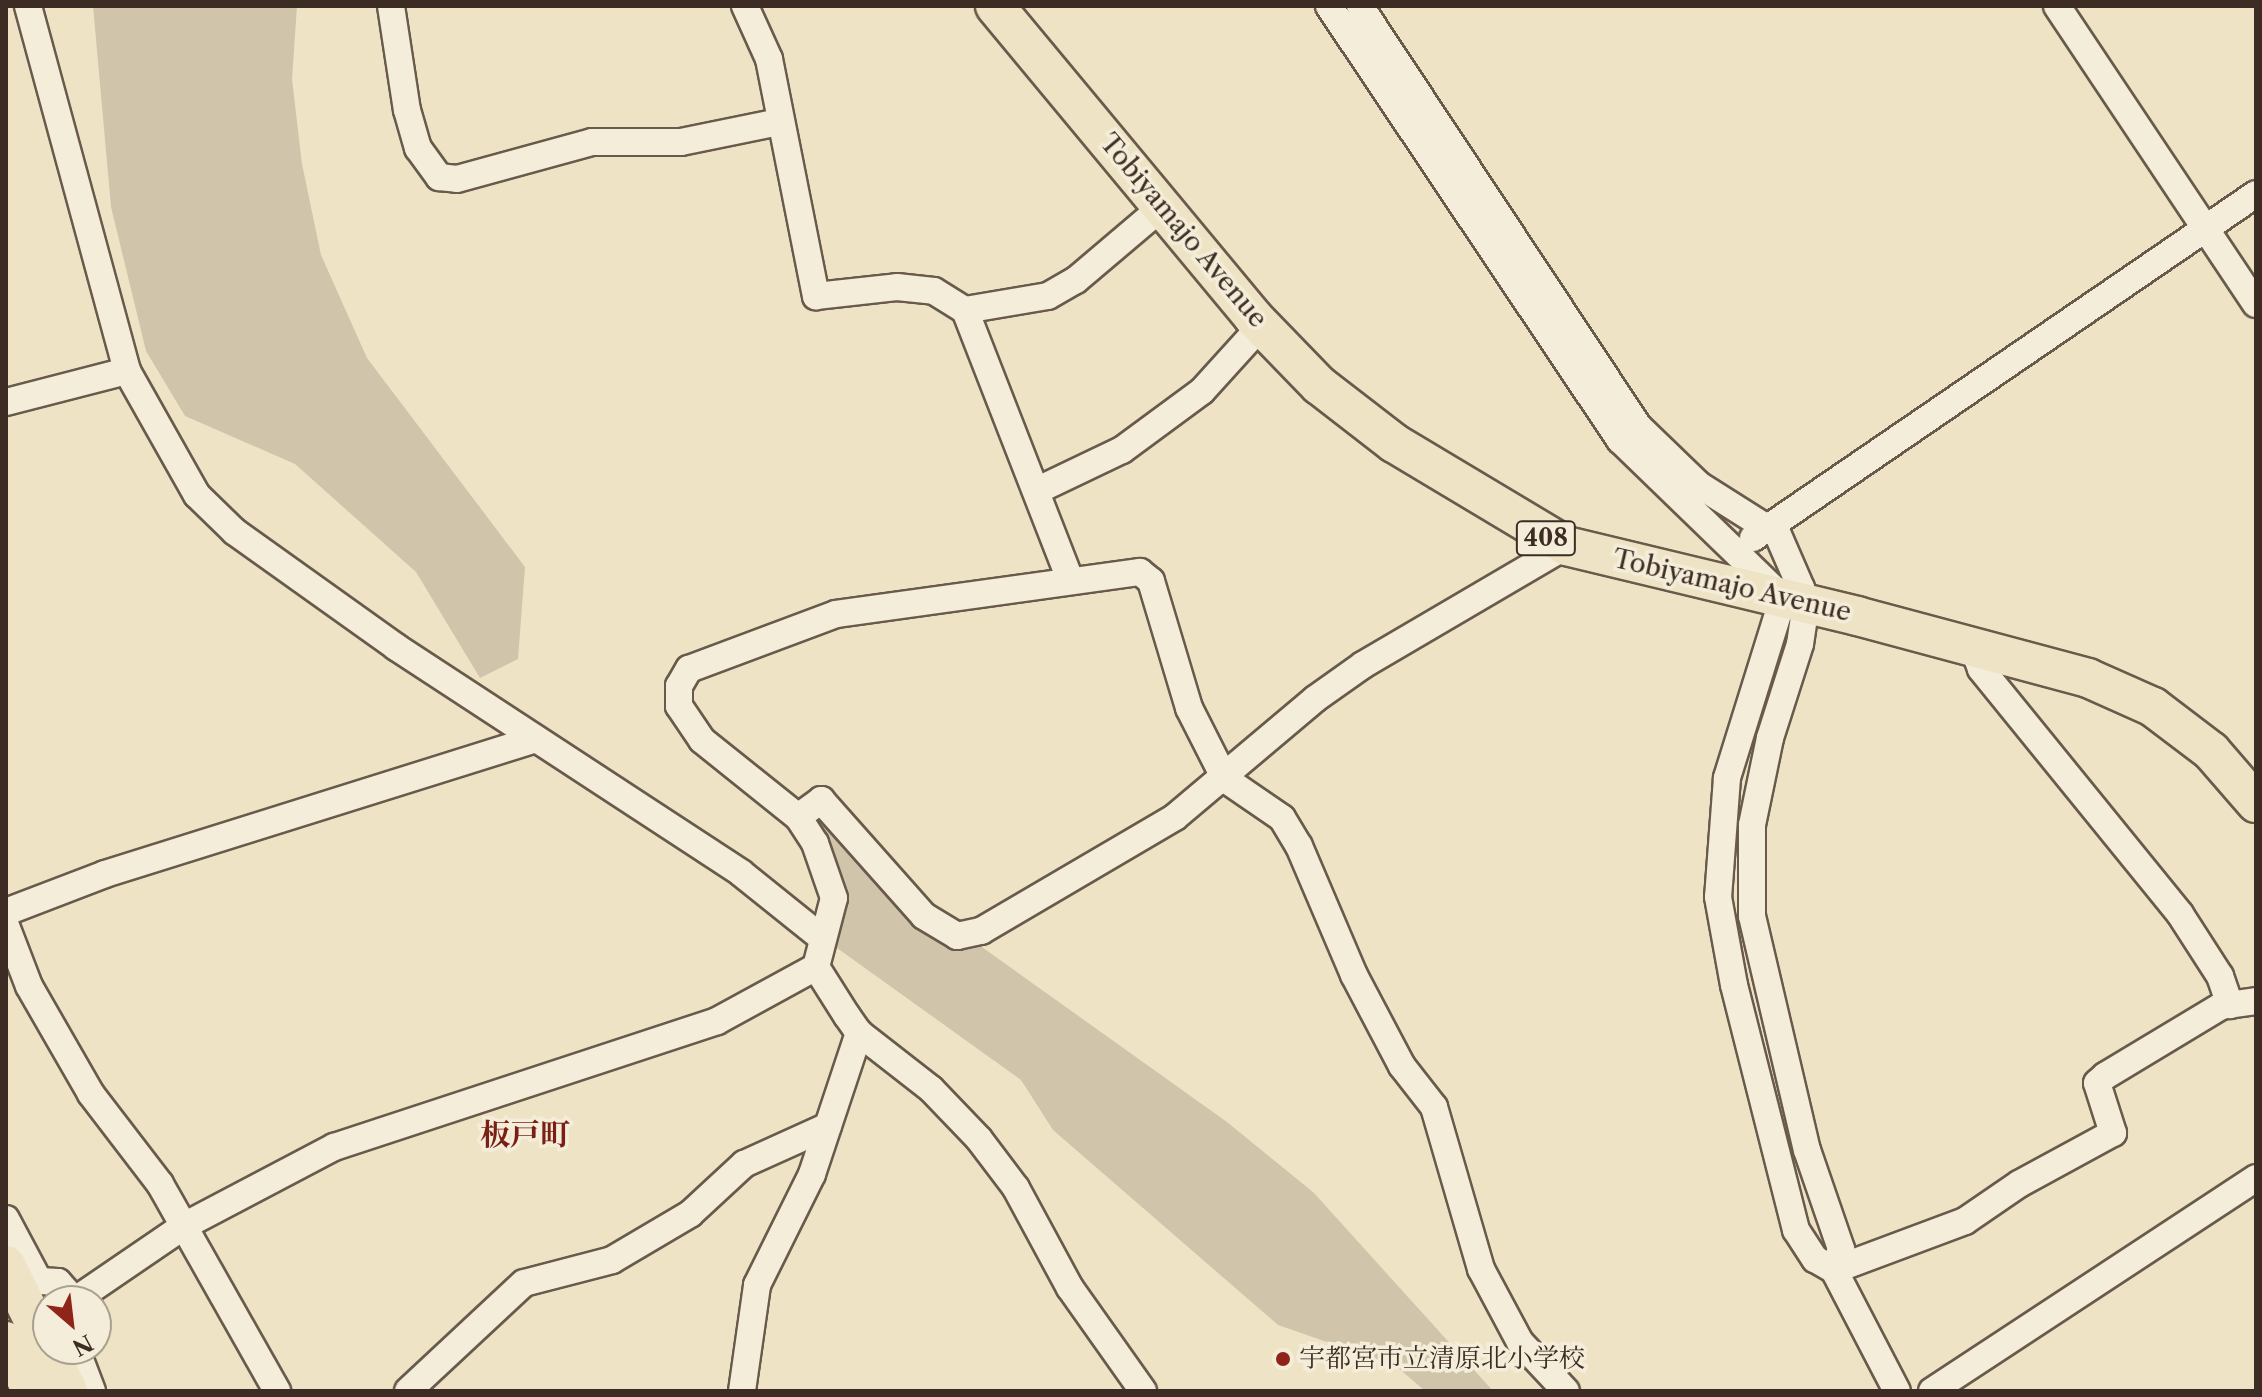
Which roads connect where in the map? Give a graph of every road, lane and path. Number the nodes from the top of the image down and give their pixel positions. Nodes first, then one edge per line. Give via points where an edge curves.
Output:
1 (28, 6) edge
2 (391, 6) edge
3 (745, 6) edge
4 (995, 6) edge
5 (1329, 6) edge
6 (1360, 6) edge
7 (2057, 6) edge
8 (779, 122) junction
9 (2256, 194) edge
10 (1162, 207) junction
11 (2205, 228) junction
12 (2256, 304) edge
13 (965, 310) junction
14 (1261, 326) junction
15 (127, 371) junction
16 (6, 402) edge
17 (1036, 491) junction
18 (1766, 528) junction
19 (1566, 546) junction
20 (1737, 549) junction
21 (1070, 580) junction
22 (1795, 601) junction
23 (1973, 647) junction
24 (535, 739) junction
25 (1225, 779) junction
26 (2256, 803) edge
27 (798, 817) junction
28 (6, 912) edge
29 (6, 926) edge
30 (822, 938) junction
31 (816, 967) junction
32 (2243, 1003) edge
33 (859, 1033) junction
34 (828, 1126) junction
35 (2256, 1178) edge
36 (6, 1219) edge
37 (184, 1226) junction
38 (6, 1265) edge
39 (1834, 1270) junction
40 (61, 1285) edge
41 (98, 1285) edge
42 (20, 1334) edge
43 (82, 1365) edge
44 (32, 1391) edge
45 (68, 1391) edge
46 (92, 1391) edge
47 (277, 1391) edge
48 (408, 1391) edge
49 (742, 1391) edge
50 (1143, 1391) edge
51 (1566, 1391) edge
52 (1897, 1391) edge
53 (1932, 1391) edge

1 - 15 street
2 - 8 street via 407,110 418,148 439,177 457,179 592,142 681,142
3 - 8 street via 769,59
4 - 10 highway, Tobiyamajo Avenue / 408
5 - 20 street via 1620,440 1659,482
6 - 18 street via 1638,426 1699,485
7 - 11 street
8 - 13 street via 816,296 897,287 934,291
9 - 11 street
10 - 13 street via 1076,280 1048,296
10 - 14 highway, Tobiyamajo Avenue / 408
11 - 12 street
11 - 18 street
13 - 17 street
14 - 17 street via 1202,391 1122,450
14 - 19 highway, Tobiyamajo Avenue / 408 via 1319,385 1394,443
15 - 16 street
15 - 24 street via 197,495 235,532
17 - 21 street
18 - 20 street
18 - 22 street via 1778,535
19 - 22 highway, Tobiyamajo Avenue / 408
19 - 25 street via 1363,665 1315,699
20 - 22 street
21 - 25 street via 1140,572 1151,581 1189,708
21 - 27 street via 836,614 689,669 679,686 679,706 702,740
22 - 23 highway, Tobiyamajo Avenue / 408
22 - 39 street via 1755,812 1752,916 1807,1150 1841,1249
23 - 26 highway, Tobiyamajo Avenue / 408 via 2088,678 2153,707 2211,751
23 - 32 street via 1981,669 2180,914
24 - 28 street via 105,874
24 - 30 street via 741,873
25 - 27 street via 1175,817 1034,901 981,931 957,936 924,916 821,800
25 - 51 street via 1282,818 1299,846 1354,975 1402,1066 1434,1107 1481,1269 1520,1342
27 - 30 street via 815,843 834,898
29 - 37 street via 29,986 91,1094 160,1184
30 - 31 street
31 - 33 street
31 - 37 street via 717,1021 499,1096 376,1130
32 - 39 street via 2097,1083 2113,1133 2019,1184 1965,1221
33 - 34 street
33 - 50 street via 931,1089 979,1139 1016,1188 1070,1288
34 - 48 street via 744,1164 690,1214 612,1260 524,1283
34 - 49 street via 812,1174 757,1285
35 - 53 street
36 - 40 street via 39,1281
37 - 41 street
37 - 47 street
38 - 42 highway
39 - 52 street
42 - 44 highway
42 - 45 highway
43 - 46 street

